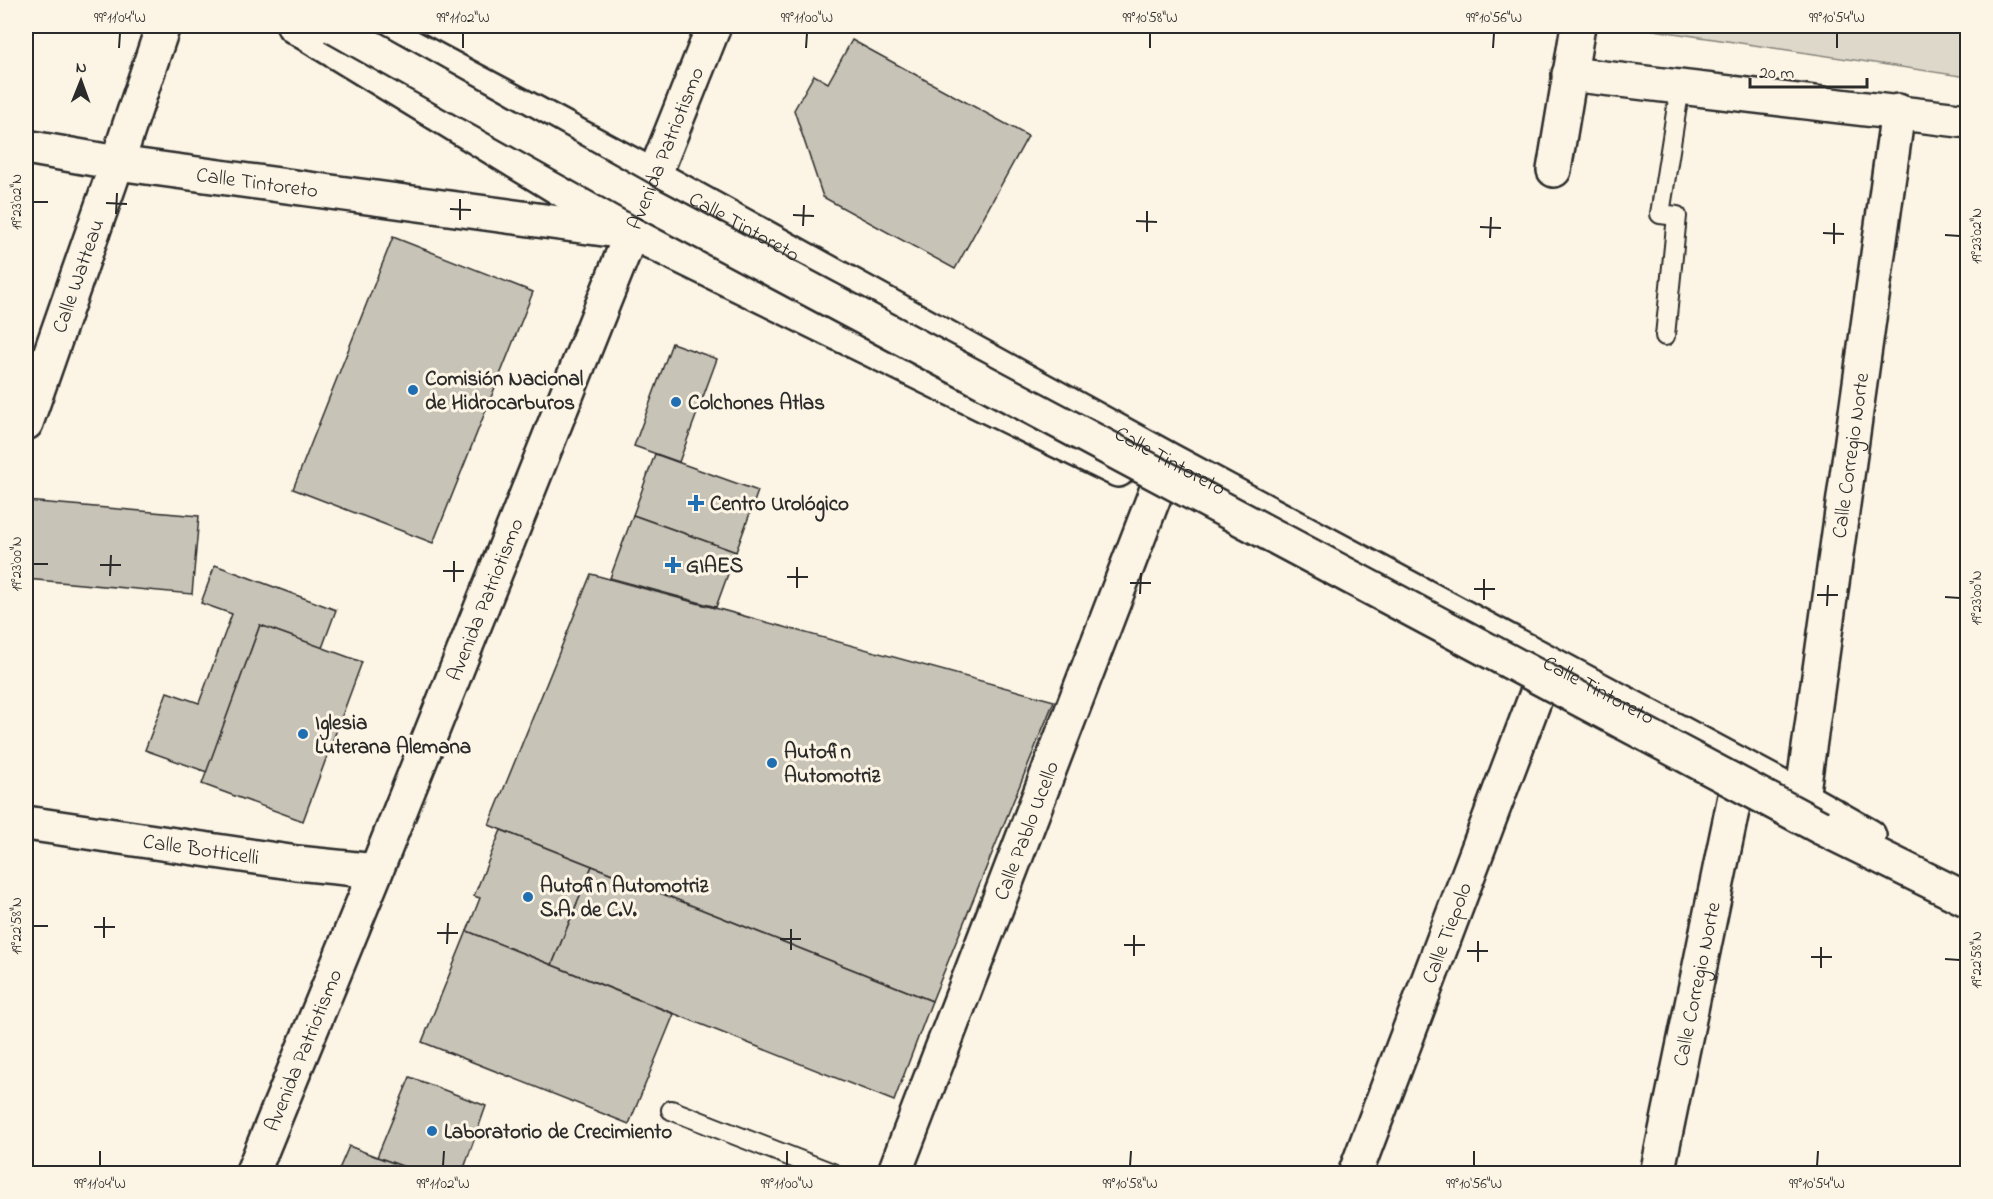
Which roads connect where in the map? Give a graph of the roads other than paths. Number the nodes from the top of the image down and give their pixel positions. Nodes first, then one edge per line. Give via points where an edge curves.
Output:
1 (163, 26) edge
2 (294, 26) edge
3 (333, 26) edge
4 (372, 26) edge
5 (714, 26) edge
6 (1578, 26) edge
7 (1569, 74) junction
8 (1680, 87) junction
9 (1898, 111) junction
10 (1968, 120) edge
11 (26, 147) edge
12 (117, 163) junction
13 (1554, 170) dead end
14 (655, 177) junction
15 (633, 232) junction
16 (1665, 336) dead end
17 (26, 423) edge
18 (1157, 489) junction
19 (1537, 693) junction
20 (1735, 796) junction
21 (1802, 798) junction
22 (26, 823) edge
23 (376, 871) junction
24 (1968, 900) edge
25 (671, 1110) dead end
26 (252, 1173) edge
27 (835, 1173) edge
28 (894, 1173) edge
29 (1355, 1173) edge
30 (1656, 1173) edge

1 - 12 main road, Calle Watteau
2 - 15 main road, Calle Tintoreto
3 - 24 main road, bridge via 650,204 1820,827
4 - 14 main road, Calle Tintoreto
5 - 14 main road, Avenida Patriotismo
6 - 7 main road
7 - 8 main road
7 - 13 main road
8 - 9 main road
8 - 16 lane via 1660,214 1677,216
9 - 10 main road
9 - 21 main road, Calle Corregio Norte
11 - 12 main road, Calle Tintoreto
12 - 15 main road, Calle Tintoreto
12 - 17 main road, Calle Watteau
14 - 15 main road, Avenida Patriotismo
14 - 21 main road, Calle Tintoreto via 1161,455
15 - 18 main road, Calle Tintoreto
15 - 23 main road, Avenida Patriotismo
18 - 19 main road, Calle Tintoreto
18 - 28 main road, Calle Pablo Ucello
19 - 20 main road, Calle Tintoreto
19 - 29 main road, Calle Tiepolo
20 - 24 main road, Calle Tintoreto via 1853,857
20 - 30 main road, Calle Corregio Norte
21 - 24 main road, Calle Tintoreto
22 - 23 main road, Calle Botticelli
23 - 26 main road, Avenida Patriotismo
25 - 27 lane

